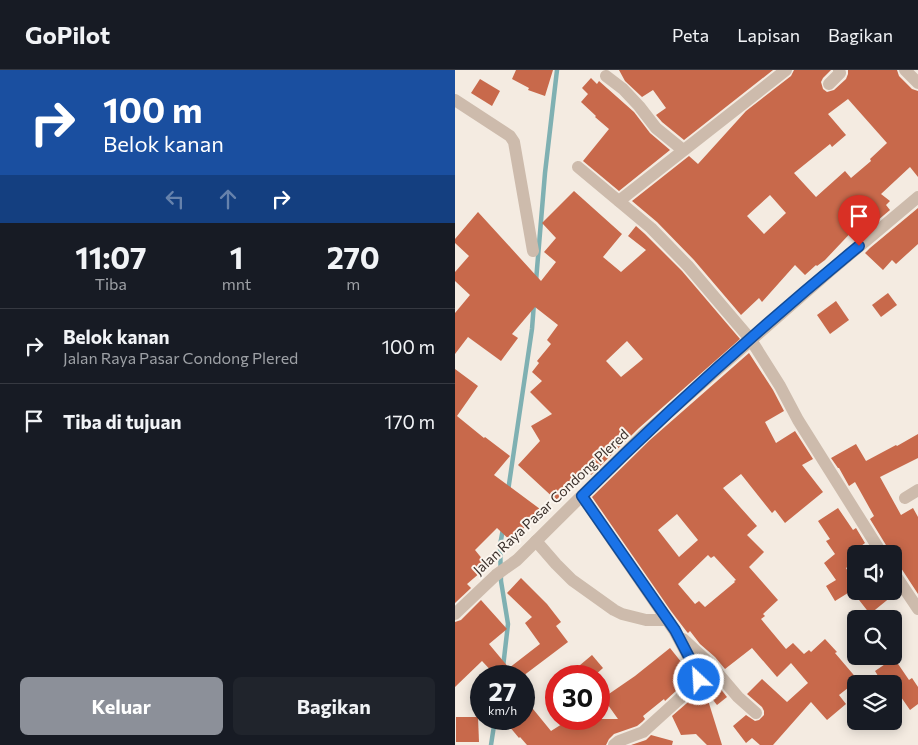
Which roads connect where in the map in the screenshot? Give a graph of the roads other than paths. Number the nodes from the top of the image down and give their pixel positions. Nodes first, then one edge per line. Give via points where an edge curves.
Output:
1 (786, 70) edge
2 (839, 70) edge
3 (905, 70) edge
4 (607, 76) dead end
5 (829, 84) dead end
6 (918, 84) edge
7 (455, 100) edge
8 (683, 150) junction
9 (578, 167) dead end
10 (918, 198) edge
11 (619, 201) junction
12 (533, 251) dead end
13 (751, 340) junction
14 (918, 490) edge
15 (582, 496) junction
16 (905, 498) dead end
17 (536, 541) junction
18 (875, 545) edge
19 (902, 585) edge
20 (918, 609) edge
21 (455, 614) edge
22 (671, 625) junction
23 (756, 713) dead end
24 (614, 745) edge

1 - 8 street
2 - 5 street
3 - 6 street
4 - 8 street via 634,100 656,128
7 - 12 street via 510,136 514,142
8 - 11 street
9 - 11 street
10 - 13 street, Jalan Raya Pasar Condong Plered
11 - 13 street via 688,266
13 - 15 street, Jalan Raya Pasar Condong Plered via 645,434
13 - 18 street
14 - 16 street
15 - 17 street, Jalan Raya Pasar Condong Plered
15 - 22 street
17 - 21 street, Jalan Raya Pasar Condong Plered
17 - 22 street via 572,580 614,610
19 - 20 street
22 - 23 street
22 - 24 street via 699,676 697,683 643,732

